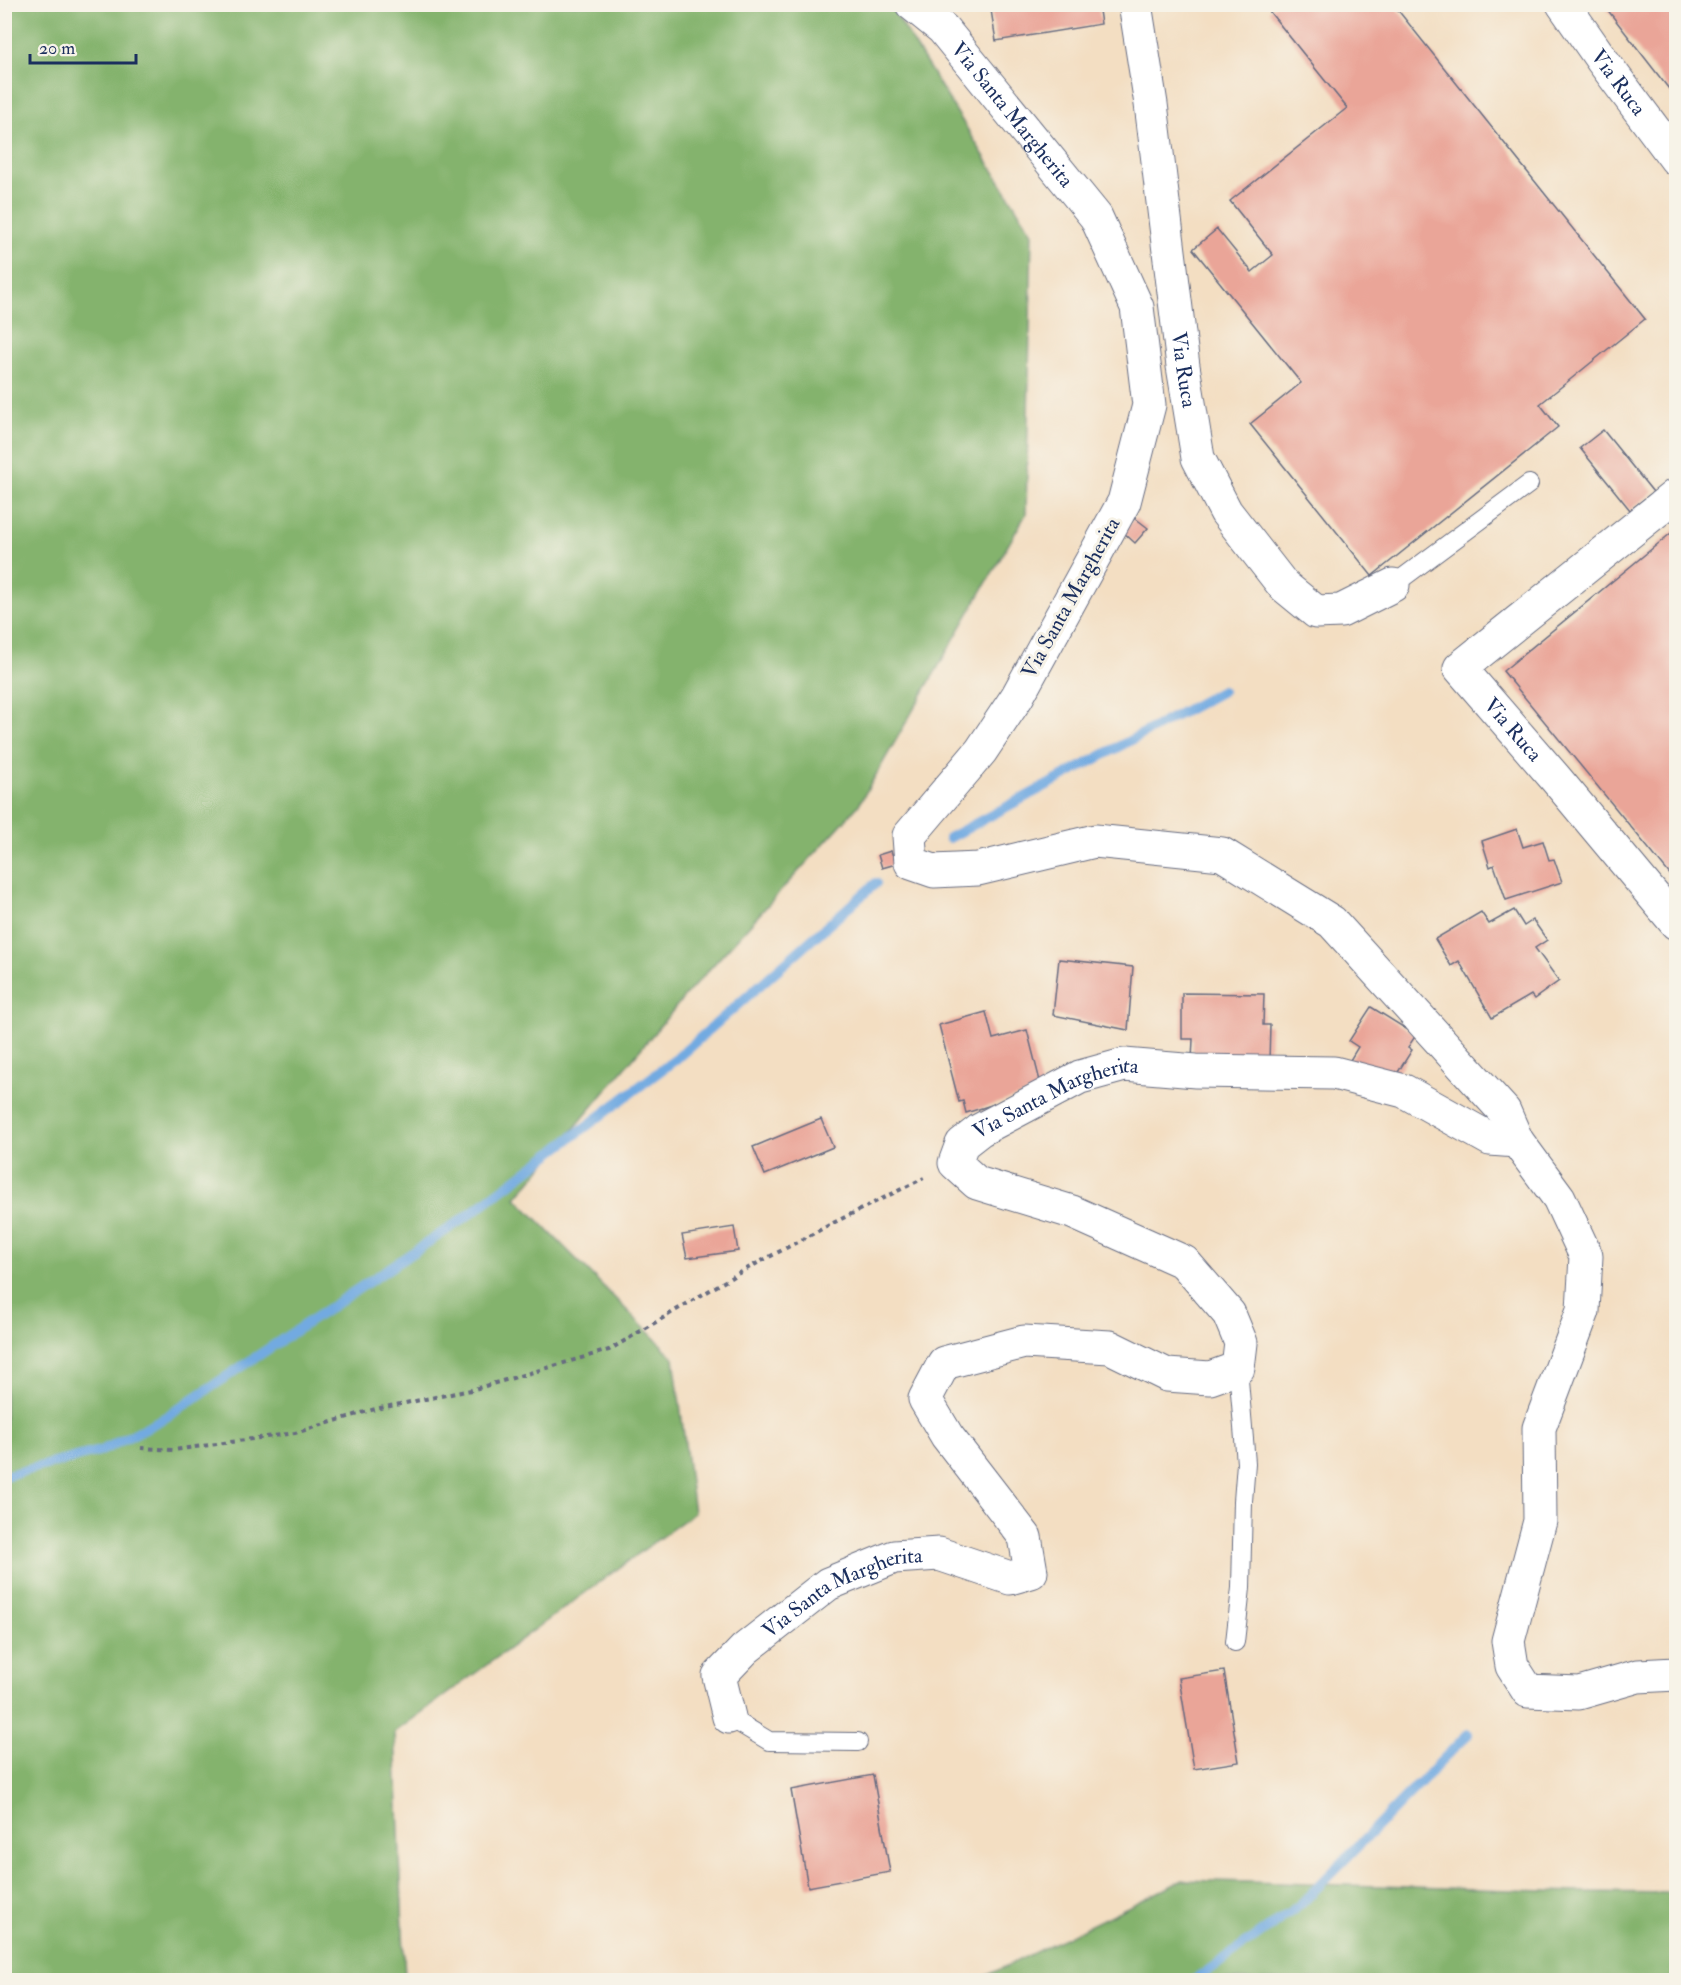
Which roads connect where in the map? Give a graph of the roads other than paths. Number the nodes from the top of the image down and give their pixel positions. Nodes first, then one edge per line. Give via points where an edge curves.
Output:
1 (912, 4) edge
2 (1135, 4) edge
3 (1563, 4) edge
4 (1677, 159) edge
5 (1529, 484) dead end
6 (1677, 495) edge
7 (1393, 585) joint
8 (1677, 923) edge
9 (1517, 1140) junction
10 (1239, 1368) junction
11 (1235, 1642) dead end
12 (1677, 1674) edge
13 (729, 1718) joint
14 (858, 1742) dead end

1 - 9 street, Via Santa Margherita via 944,29 1096,217 1137,307 1149,405 1124,502 1017,696 981,751 909,836 911,863 934,872 978,869 1095,841 1222,854 1332,922 1504,1111
2 - 7 street, Via Ruca via 1198,458 1226,512 1283,585 1316,612 1341,611
3 - 4 street, Via Ruca
5 - 7 lane
6 - 8 street, Via Ruca via 1460,668
9 - 10 street, Via Santa Margherita via 1490,1139 1404,1091 1334,1073 1196,1071 1124,1065 1080,1077 980,1130 962,1144 955,1163 977,1183 1071,1212 1184,1262 1228,1314 1241,1343
9 - 12 street, Via Santa Margherita via 1559,1198 1586,1256 1583,1311 1539,1428 1540,1521 1508,1641 1512,1666 1528,1692 1579,1693 1638,1676
10 - 11 lane via 1246,1463
10 - 13 street, Via Santa Margherita via 1210,1378 1167,1375 1110,1347 1024,1342 944,1363 925,1399 947,1436 1025,1537 1031,1572 1010,1578 939,1554 894,1557 828,1584 745,1649 719,1676
13 - 14 lane via 769,1741

